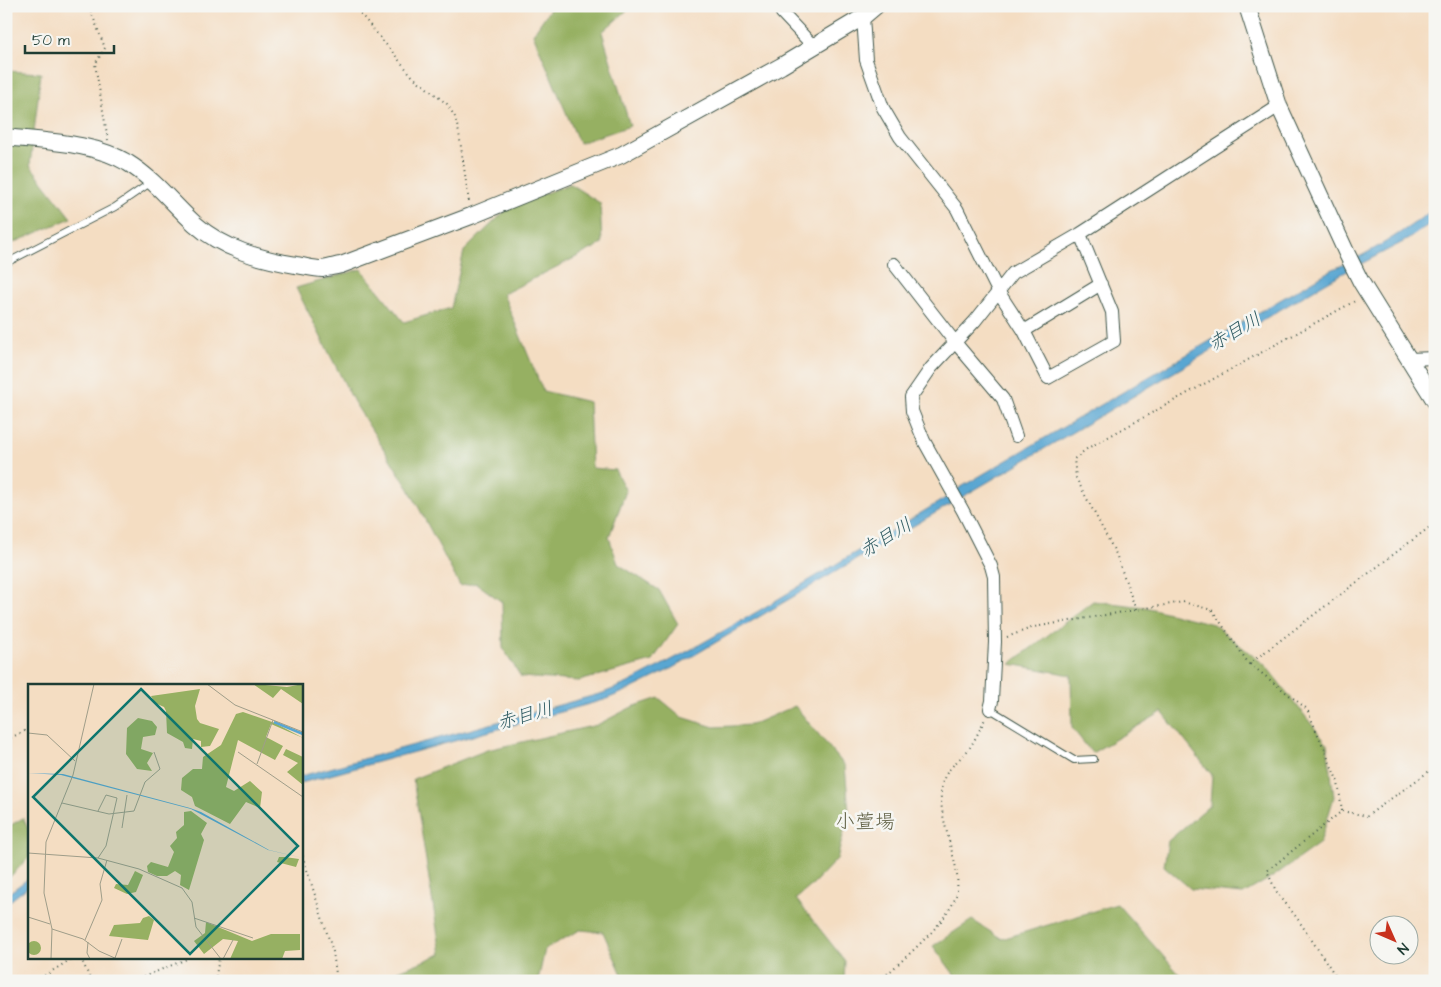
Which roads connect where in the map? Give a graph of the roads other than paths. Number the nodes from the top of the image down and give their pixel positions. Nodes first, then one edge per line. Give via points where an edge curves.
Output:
1 (779, 6) edge
2 (876, 6) edge
3 (1247, 6) edge
4 (863, 17) junction
5 (814, 47) junction
6 (1279, 106) junction
7 (6, 137) edge
8 (152, 182) junction
9 (1080, 234) junction
10 (6, 264) edge
11 (894, 264) dead end
12 (1101, 284) junction
13 (998, 291) junction
14 (1024, 331) junction
15 (954, 342) junction
16 (1435, 358) edge
17 (1409, 359) junction
18 (1435, 401) edge
19 (1016, 436) dead end
20 (990, 709) joint
21 (1094, 759) dead end

1 - 5 street
2 - 4 street
3 - 6 street
4 - 5 street
4 - 13 street via 866,60 883,108 900,137 957,210
5 - 8 street via 621,155 470,216 322,269 284,263 232,248 212,238
6 - 9 street
6 - 17 street via 1347,254
7 - 8 street via 78,146 110,154
8 - 10 lane via 115,207
9 - 12 street
9 - 13 street via 1013,272
11 - 15 street
12 - 14 street
12 - 14 street via 1112,312 1114,341 1048,378
13 - 14 street
13 - 15 street
15 - 19 street via 1003,399
15 - 20 street via 910,398 924,441 991,566 994,578 994,642
16 - 17 street
17 - 18 street
20 - 21 lane via 1074,760

